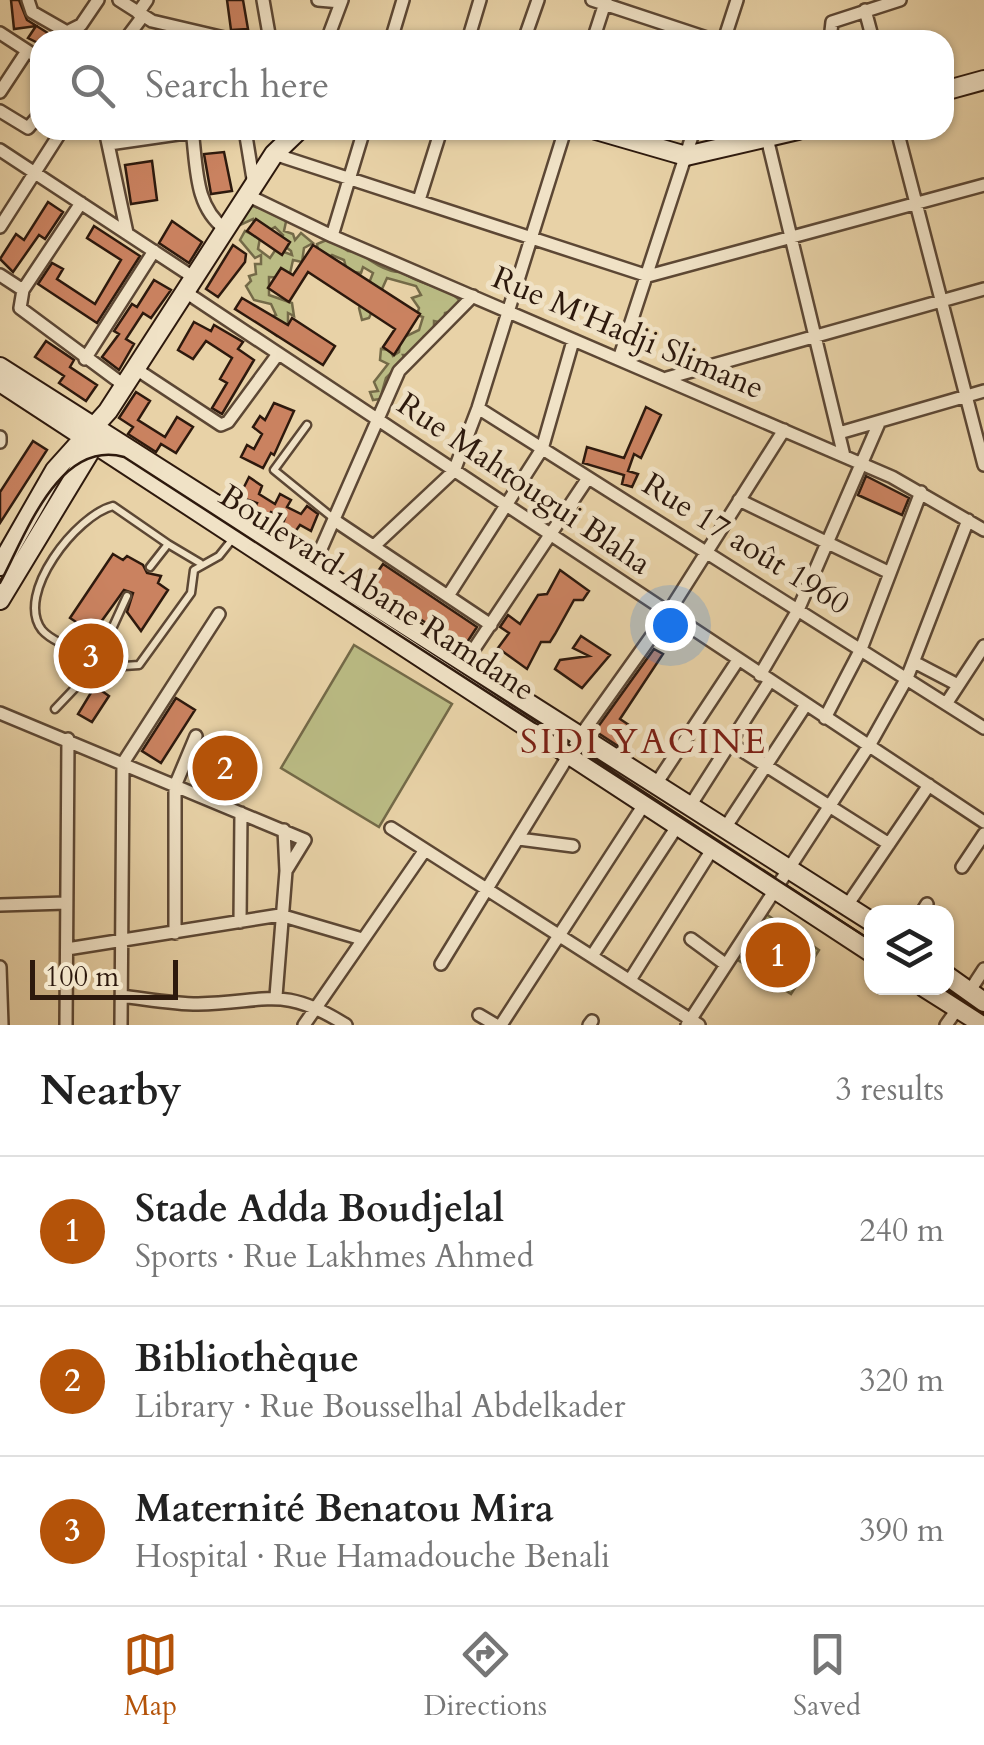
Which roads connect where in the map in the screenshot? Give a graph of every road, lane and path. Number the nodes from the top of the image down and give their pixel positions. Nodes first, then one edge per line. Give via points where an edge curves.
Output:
1 (28, 0) edge
2 (98, 0) edge
3 (120, 0) edge
4 (147, 0) edge
5 (263, 0) edge
6 (318, 0) edge
7 (403, 0) edge
8 (480, 0) edge
9 (538, 0) edge
10 (737, 0) edge
11 (900, 0) edge
12 (341, 1) edge
13 (601, 1) edge
14 (865, 10) junction
15 (141, 15) junction
16 (64, 30) edge
17 (71, 30) edge
18 (131, 30) edge
19 (196, 30) edge
20 (268, 30) edge
21 (331, 30) edge
22 (394, 30) edge
23 (471, 30) edge
24 (528, 30) edge
25 (595, 30) edge
26 (684, 30) edge
27 (727, 30) edge
28 (831, 30) edge
29 (870, 30) edge
30 (0, 33) edge
31 (27, 51) junction
32 (30, 53) edge
33 (984, 80) edge
34 (954, 89) edge
35 (0, 92) edge
36 (0, 111) edge
37 (30, 126) edge
38 (56, 140) edge
39 (108, 140) edge
40 (135, 140) edge
41 (193, 140) edge
42 (246, 140) edge
43 (289, 140) edge
44 (361, 140) edge
45 (438, 140) edge
46 (562, 140) edge
47 (631, 140) edge
48 (691, 140) edge
49 (758, 140) edge
50 (767, 140) edge
51 (900, 140) edge
52 (109, 144) junction
53 (0, 150) edge
54 (274, 154) junction
55 (686, 156) junction
56 (36, 173) junction
57 (350, 176) junction
58 (984, 185) edge
59 (250, 190) junction
60 (420, 200) junction
61 (915, 202) junction
62 (80, 203) junction
63 (0, 227) edge
64 (225, 229) junction
65 (127, 234) junction
66 (332, 236) junction
67 (790, 236) junction
68 (532, 238) junction
69 (154, 251) junction
70 (0, 275) edge
71 (648, 276) junction
72 (189, 284) junction
73 (23, 290) junction
74 (984, 290) edge
75 (473, 296) junction
76 (942, 301) junction
77 (506, 312) junction
78 (814, 334) junction
79 (573, 341) junction
80 (278, 354) junction
81 (85, 359) junction
82 (618, 359) junction
83 (0, 367) edge
84 (136, 369) junction
85 (667, 378) junction
86 (0, 382) edge
87 (125, 386) junction
88 (984, 392) edge
89 (966, 396) junction
90 (478, 408) junction
91 (378, 420) junction
92 (879, 423) junction
93 (307, 424) dead end
94 (784, 430) junction
95 (839, 433) junction
96 (93, 435) junction
97 (542, 449) junction
98 (844, 456) junction
99 (861, 464) junction
100 (984, 465) edge
101 (454, 471) junction
102 (588, 478) junction
103 (921, 492) junction
104 (739, 500) junction
105 (508, 506) junction
106 (334, 520) junction
107 (968, 520) junction
108 (239, 529) junction
109 (984, 530) edge
110 (552, 536) junction
111 (827, 541) junction
112 (168, 544) junction
113 (374, 546) junction
114 (708, 552) junction
115 (1, 562) edge
116 (200, 563) junction
117 (150, 567) dead end
118 (313, 567) junction
119 (890, 573) junction
120 (127, 596) dead end
121 (448, 596) junction
122 (0, 600) edge
123 (798, 610) junction
124 (668, 613) junction
125 (219, 614) dead end
126 (491, 625) junction
127 (984, 646) edge
128 (861, 649) junction
129 (738, 660) junction
130 (914, 662) junction
131 (96, 664) junction
132 (464, 664) junction
133 (907, 678) junction
134 (764, 679) junction
135 (958, 684) junction
136 (946, 704) junction
137 (805, 706) junction
138 (55, 709) dead end
139 (0, 713) edge
140 (825, 718) junction
141 (984, 728) edge
142 (581, 735) junction
143 (196, 736) dead end
144 (68, 739) junction
145 (730, 743) junction
146 (870, 744) junction
147 (570, 753) junction
148 (123, 763) junction
149 (766, 766) junction
150 (656, 784) junction
151 (929, 785) junction
152 (176, 786) junction
153 (645, 803) junction
154 (690, 806) junction
155 (827, 808) junction
156 (241, 813) junction
157 (984, 822) edge
158 (678, 824) junction
159 (391, 828) dead end
160 (725, 828) junction
161 (284, 830) junction
162 (984, 834) edge
163 (519, 839) junction
164 (889, 844) junction
165 (572, 846) dead end
166 (713, 848) junction
167 (425, 850) junction
168 (962, 867) dead end
169 (286, 871) junction
170 (786, 871) junction
171 (489, 890) junction
172 (775, 890) junction
173 (66, 902) junction
174 (0, 905) edge
175 (846, 907) junction
176 (280, 915) junction
177 (864, 917) edge
178 (240, 922) junction
179 (175, 933) junction
180 (559, 935) junction
181 (362, 939) junction
182 (691, 939) dead end
183 (121, 941) junction
184 (864, 948) edge
185 (67, 950) junction
186 (592, 956) junction
187 (441, 964) dead end
188 (726, 964) junction
189 (0, 968) edge
190 (984, 969) edge
191 (630, 980) junction
192 (954, 980) edge
193 (937, 995) edge
194 (121, 996) junction
195 (276, 996) junction
196 (977, 997) edge
197 (318, 1006) junction
198 (958, 1008) junction
199 (479, 1015) dead end
200 (692, 1023) edge
201 (2, 1025) edge
202 (66, 1025) edge
203 (121, 1025) edge
204 (304, 1025) edge
205 (346, 1025) edge
206 (498, 1025) edge
207 (946, 1025) edge
208 (984, 1025) edge

1 - 16 street via 32,12
2 - 17 street
3 - 15 street
4 - 15 street
5 - 20 street
6 - 12 street
7 - 22 street
8 - 23 street
9 - 24 street
10 - 27 street
11 - 14 street
12 - 21 street
13 - 25 street
13 - 26 street
14 - 28 street via 832,22
14 - 29 street
15 - 18 street
15 - 19 street
30 - 31 street
31 - 32 street
31 - 35 street
33 - 34 main road
36 - 37 street
38 - 56 street
39 - 52 street
40 - 52 street
41 - 64 street via 202,202
42 - 59 street
43 - 54 main road
44 - 57 street
45 - 60 street
46 - 68 street
47 - 55 main road
48 - 55 street
49 - 55 main road
50 - 67 street
51 - 61 street
52 - 65 street
53 - 56 street, Rue Mahtougui Blaha
54 - 57 street
54 - 59 main road
55 - 71 street
56 - 62 street, Rue Mahtougui Blaha
56 - 63 street
57 - 60 street
57 - 66 street
58 - 61 street
59 - 64 main road
59 - 66 street, Rue M'Hadji Slimane
60 - 68 street
61 - 67 street
61 - 76 street
62 - 65 street, Rue Mahtougui Blaha
62 - 73 street
64 - 72 main road
65 - 69 street, Rue Mahtougui Blaha
66 - 75 street, Rue M'Hadji Slimane
67 - 71 street
67 - 78 street
68 - 71 street
68 - 77 street
69 - 72 street, Rue Mahtougui Blaha
69 - 81 street
70 - 73 street
71 - 82 street
72 - 80 street, Rue Mahtougui Blaha
72 - 84 main road
73 - 81 street via 24,315
74 - 76 street
75 - 77 street, Rue M'Hadji Slimane
75 - 91 street via 405,364
76 - 78 street
76 - 89 street
77 - 79 street, Rue M'Hadji Slimane
77 - 90 street
78 - 85 street
78 - 95 street
79 - 82 street, Rue M'Hadji Slimane
79 - 97 street
80 - 84 street via 221,425
80 - 91 street, Rue Mahtougui Blaha
81 - 87 street
82 - 85 street, Rue M'Hadji Slimane
83 - 96 main road, Boulevard Abane Ramdane
84 - 87 main road
85 - 94 street, Rue M'Hadji Slimane
86 - 96 main road, Boulevard Abane Ramdane
87 - 96 main road
88 - 89 street
89 - 92 street
89 - 100 street
90 - 97 street, Rue 17 août 1960
90 - 101 street
91 - 101 street, Rue Mahtougui Blaha
91 - 106 street
92 - 95 street
92 - 99 street
93 - 106 lane via 274,470
94 - 98 street, Rue M'Hadji Slimane
94 - 104 street
95 - 98 street
96 - 108 main road, Boulevard Abane Ramdane
96 - 115 main road via 55,470
96 - 122 main road
97 - 102 street, Rue 17 août 1960
97 - 105 street
98 - 99 street, Rue M'Hadji Slimane
99 - 103 street, Rue M'Hadji Slimane
99 - 111 street
101 - 105 street, Rue Mahtougui Blaha
101 - 113 street
102 - 110 street
102 - 114 street, Rue 17 août 1960
103 - 107 street, Rue M'Hadji Slimane
103 - 119 street
104 - 111 street
104 - 114 street
105 - 110 street, Rue Mahtougui Blaha
105 - 121 street
106 - 113 street
106 - 118 street
107 - 109 street, Rue M'Hadji Slimane
107 - 130 street
108 - 116 lane via 219,556
108 - 118 main road, Boulevard Abane Ramdane
108 - 147 main road, Boulevard Abane Ramdane
110 - 124 street, Rue Mahtougui Blaha
110 - 126 street
111 - 119 street
111 - 123 street
112 - 116 lane
112 - 117 lane
112 - 131 lane via 113,506 69,535 37,590 35,612 46,633
113 - 121 street
114 - 123 street, Rue 17 août 1960
114 - 124 street
116 - 131 lane via 191,593 139,665
118 - 132 main road, Boulevard Abane Ramdane
119 - 128 street
120 - 131 lane
121 - 126 street
123 - 128 street, Rue 17 août 1960
123 - 134 street
124 - 129 street, Rue Mahtougui Blaha
124 - 142 street
125 - 148 street
126 - 132 street
127 - 135 street
128 - 133 street, Rue 17 août 1960
128 - 140 street
129 - 134 street, Rue Mahtougui Blaha
129 - 150 street
130 - 133 street
130 - 135 street
131 - 138 lane
132 - 142 main road, Boulevard Abane Ramdane
133 - 136 street, Rue 17 août 1960
133 - 146 street
134 - 137 street, Rue Mahtougui Blaha
134 - 145 street
135 - 136 street
136 - 141 street, Rue 17 août 1960
137 - 140 street, Rue Mahtougui Blaha
137 - 149 street
139 - 144 street
140 - 146 street, Rue Mahtougui Blaha
142 - 147 street
142 - 150 main road, Boulevard Abane Ramdane
143 - 152 street
144 - 148 street
144 - 173 street
145 - 149 street
145 - 154 street
146 - 151 street, Rue Mahtougui Blaha
146 - 155 street
147 - 153 main road, Boulevard Abane Ramdane
147 - 163 street
148 - 152 street
148 - 183 street
149 - 155 street
149 - 160 street
150 - 154 main road, Boulevard Abane Ramdane
151 - 157 street, Rue Mahtougui Blaha
151 - 164 street
152 - 156 street
152 - 179 street
153 - 158 main road, Boulevard Abane Ramdane
153 - 180 street
154 - 160 main road, Boulevard Abane Ramdane
155 - 164 street
155 - 170 street
156 - 161 street
156 - 178 street
158 - 166 main road, Boulevard Abane Ramdane
158 - 186 street
159 - 167 street
160 - 170 main road, Boulevard Abane Ramdane
161 - 169 street
161 - 169 street via 306,841
162 - 168 street
163 - 165 street
163 - 171 street
164 - 175 street
166 - 172 main road, Boulevard Abane Ramdane
166 - 191 street
167 - 171 street
167 - 181 street
169 - 176 street
170 - 172 street
170 - 175 main road, Boulevard Abane Ramdane
171 - 180 street
171 - 187 street
172 - 184 main road, Boulevard Abane Ramdane
172 - 188 street
173 - 174 street
173 - 185 street
175 - 177 main road, Boulevard Abane Ramdane
176 - 178 street
176 - 181 street
176 - 195 street
178 - 179 street
179 - 183 street
180 - 186 street
180 - 206 street
181 - 197 street
182 - 188 street
183 - 185 street
183 - 194 street
185 - 202 street
186 - 191 street
188 - 200 street
189 - 201 street
190 - 196 street
191 - 200 street
192 - 196 main road
193 - 198 main road
194 - 195 street via 195,1004
194 - 203 street
195 - 197 street
197 - 204 street
197 - 205 street
198 - 207 street
198 - 208 main road
199 - 206 street

